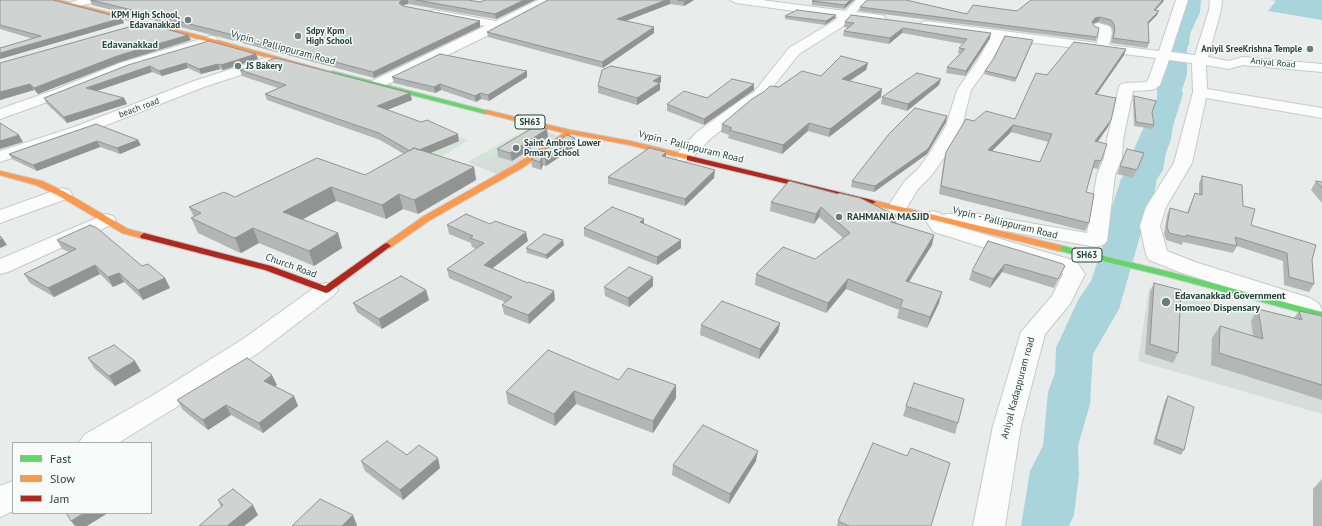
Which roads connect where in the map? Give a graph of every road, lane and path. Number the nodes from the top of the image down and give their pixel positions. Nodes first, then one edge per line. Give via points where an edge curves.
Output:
1 (54, 0) edge
2 (93, 0) edge
3 (548, 0) edge
4 (736, 0) edge
5 (862, 0) edge
6 (1182, 0) edge
7 (1216, 0) edge
8 (784, 3) edge
9 (75, 4) junction
10 (424, 11) edge
11 (846, 14) junction
12 (892, 20) edge
13 (144, 22) junction
14 (915, 23) edge
15 (499, 24) junction
16 (1098, 27) edge
17 (121, 29) edge
18 (1000, 34) junction
19 (211, 40) junction
20 (1103, 47) junction
21 (1165, 56) junction
22 (278, 58) junction
23 (1200, 60) junction
24 (1322, 68) edge
25 (375, 85) junction
26 (1200, 92) junction
27 (1322, 113) edge
28 (0, 114) edge
29 (570, 132) junction
30 (684, 156) junction
31 (0, 157) edge
32 (0, 172) edge
33 (62, 194) junction
34 (897, 208) junction
35 (0, 217) edge
36 (940, 219) junction
37 (106, 220) junction
38 (0, 267) edge
39 (326, 290) junction
40 (1322, 315) edge
41 (96, 442) edge
42 (12, 495) edge
43 (0, 503) edge
44 (989, 526) edge

1 - 9 main road, Vypin - Pallippuram Road / SH63
2 - 9 street
3 - 15 street
4 - 8 street
5 - 11 street
6 - 21 street
7 - 23 street via 1216,10
8 - 11 street
9 - 13 main road, Vypin - Pallippuram Road / SH63
10 - 15 street
11 - 12 street
11 - 30 street via 838,24 794,51 759,95 746,102 703,136
13 - 17 street
13 - 19 main road, Vypin - Pallippuram Road / SH63
14 - 18 street, Aniyal Road
15 - 25 street
16 - 20 street via 1105,29 1106,33
18 - 20 street, Aniyal Road
18 - 34 street via 964,90 954,126 937,155 911,186
19 - 22 main road, Vypin - Pallippuram Road / SH63
19 - 28 street via 125,66
20 - 21 street, Aniyal Road
21 - 23 street, Aniyal Road
21 - 36 street via 1156,82 1150,86 1126,87 1113,158 1106,175 1096,241 978,220
22 - 25 main road, Vypin - Pallippuram Road / SH63
22 - 31 street, beach road via 199,84 80,130
23 - 24 street, Aniyal Road via 1228,65 1243,60
23 - 26 street
25 - 29 main road, Vypin - Pallippuram Road / SH63
26 - 27 street
26 - 40 street via 1183,163 1156,207 1150,226 1157,255 1302,303
29 - 30 main road, Vypin - Pallippuram Road / SH63
29 - 39 main road, Church Road via 519,166 427,218
30 - 34 main road, Vypin - Pallippuram Road / SH63
32 - 33 main road, Church Road via 39,183
33 - 35 street
33 - 37 main road, Church Road
34 - 36 main road, Vypin - Pallippuram Road / SH63
36 - 40 main road, Vypin - Pallippuram Road / SH63
36 - 44 street, Aniyal Kadappuram road via 940,228 1068,266 1074,274 1062,299 1033,332 1007,426
37 - 38 street
37 - 39 main road, Church Road via 125,231 268,268
39 - 41 street via 252,345
42 - 43 street

